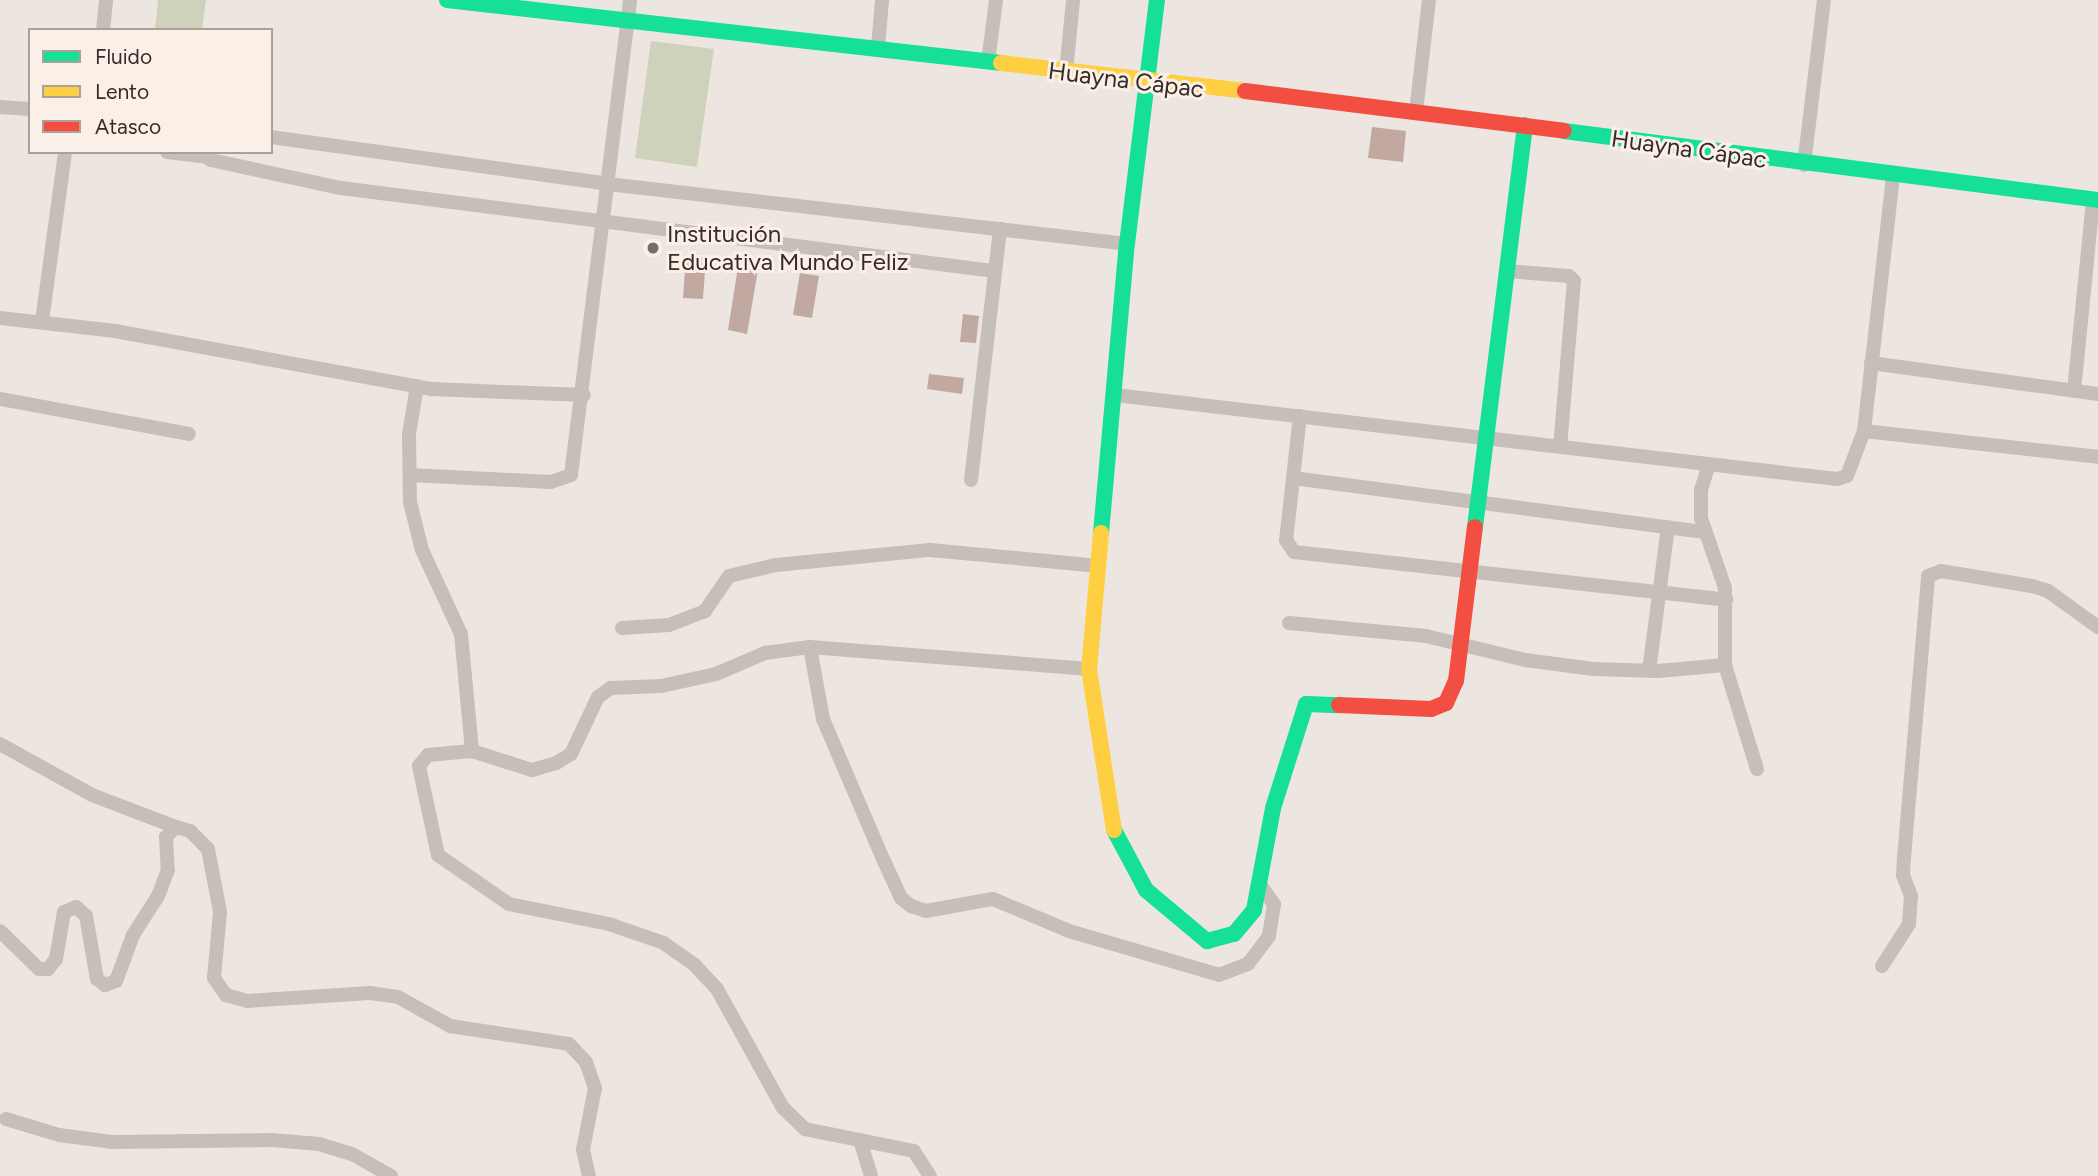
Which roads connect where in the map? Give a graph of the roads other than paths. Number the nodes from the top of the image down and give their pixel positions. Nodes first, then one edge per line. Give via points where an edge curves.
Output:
1 (106, 0) edge
2 (447, 0) edge
3 (631, 0) edge
4 (882, 0) edge
5 (996, 0) edge
6 (1073, 0) edge
7 (1157, 0) edge
8 (1429, 0) edge
9 (1824, 0) edge
10 (628, 22) junction
11 (103, 28) edge
12 (878, 47) junction
13 (988, 62) junction
14 (1066, 72) junction
15 (1145, 83) junction
16 (0, 107) edge
17 (28, 109) edge
18 (1416, 112) junction
19 (1525, 125) junction
20 (273, 137) edge
21 (65, 154) edge
22 (200, 154) edge
23 (1804, 165) junction
24 (1893, 176) junction
25 (608, 184) junction
26 (2096, 200) edge
27 (604, 218) junction
28 (1000, 229) junction
29 (1127, 244) junction
30 (993, 271) junction
31 (1507, 271) junction
32 (0, 318) edge
33 (42, 321) junction
34 (1871, 363) junction
35 (417, 386) junction
36 (2074, 391) junction
37 (2098, 394) edge
38 (584, 395) junction
39 (1115, 395) junction
40 (0, 399) edge
41 (1300, 416) junction
42 (1864, 431) junction
43 (189, 434) dead end
44 (1487, 438) junction
45 (1560, 446) junction
46 (2098, 457) edge
47 (1709, 464) junction
48 (410, 475) junction
49 (1293, 478) junction
50 (971, 480) dead end
51 (1479, 500) junction
52 (1668, 527) junction
53 (1704, 532) junction
54 (1099, 566) junction
55 (1470, 570) junction
56 (1659, 592) junction
57 (1726, 600) junction
58 (1289, 623) dead end
59 (2098, 627) edge
60 (622, 628) dead end
61 (1461, 642) junction
62 (810, 647) junction
63 (1725, 665) junction
64 (1089, 669) junction
65 (1649, 671) junction
66 (0, 744) edge
67 (472, 751) junction
68 (1757, 769) dead end
69 (176, 827) junction
70 (1259, 883) junction
71 (0, 931) edge
72 (1882, 966) dead end
73 (2, 1118) edge
74 (860, 1140) junction
75 (391, 1176) edge
76 (589, 1176) edge
77 (872, 1176) edge
78 (930, 1176) edge

1 - 11 street
2 - 10 street, Huayna Cápac
3 - 10 street
4 - 12 street
5 - 13 street
6 - 14 street
7 - 15 street
8 - 18 street
9 - 23 street
10 - 12 street, Huayna Cápac
10 - 25 street
12 - 13 street, Huayna Cápac
13 - 14 street, Huayna Cápac
14 - 15 street, Huayna Cápac
15 - 18 street, Huayna Cápac
15 - 29 street
16 - 17 street
18 - 19 street, Huayna Cápac
19 - 23 street, Huayna Cápac
19 - 31 street
20 - 25 street
21 - 33 street
22 - 27 street via 341,188
23 - 24 street, Huayna Cápac
24 - 26 street, Huayna Cápac
24 - 34 street
25 - 27 street
25 - 28 street
26 - 36 street
27 - 30 street
27 - 38 street
28 - 29 street
28 - 30 street
29 - 39 street
30 - 50 street
31 - 44 street
31 - 45 street via 1569,276 1574,281
32 - 33 street
33 - 35 street
34 - 36 street
34 - 42 street
35 - 38 street
35 - 48 street via 409,434
36 - 37 street
38 - 48 street via 571,475 563,479
39 - 41 street
39 - 54 street
40 - 43 street
41 - 44 street
41 - 49 street
42 - 46 street
42 - 47 street via 1853,468 1837,479
44 - 45 street
44 - 51 street
45 - 47 street
47 - 53 street via 1700,497
48 - 67 street via 416,531 461,634
49 - 51 street
49 - 55 street via 1286,540 1294,552
51 - 52 street
51 - 55 street
52 - 53 street
52 - 56 street
53 - 57 street via 1722,575
54 - 60 street via 930,550 776,565 729,576 705,611 669,625
54 - 64 street
55 - 56 street
55 - 61 street
56 - 57 street
56 - 65 street
57 - 63 street
58 - 61 street
59 - 72 street via 2048,591 2032,586 1941,571 1928,576 1903,875 1911,896 1909,923
61 - 65 street via 1559,665
61 - 70 street via 1456,681 1446,703 1416,710 1364,710 1314,702 1302,709 1273,808
62 - 64 street
62 - 67 street via 765,653 716,674 661,686 611,688 598,697 571,754 556,763 532,770
62 - 70 street via 823,719 889,873 911,906 926,911 992,899 1069,931 1219,975 1248,964 1269,936 1274,904
63 - 65 street
63 - 68 street
64 - 70 street via 1113,828 1146,890 1207,940 1234,934 1247,923
66 - 69 street via 92,795
67 - 74 street via 428,755 419,766 438,855 509,904 609,925 664,943 695,965 717,989 783,1108 805,1129
69 - 71 street via 166,837 168,870 158,896 133,935 117,981 105,985 97,979 86,916 76,907 64,912 56,960 48,969 39,969
69 - 76 street via 190,831 208,849 220,912 214,978 226,995 247,1001 388,996 450,1026 569,1044 586,1062 595,1088 583,1150
73 - 75 street via 60,1135 111,1142 272,1140 319,1144 352,1154
74 - 77 street
74 - 78 street via 914,1152

